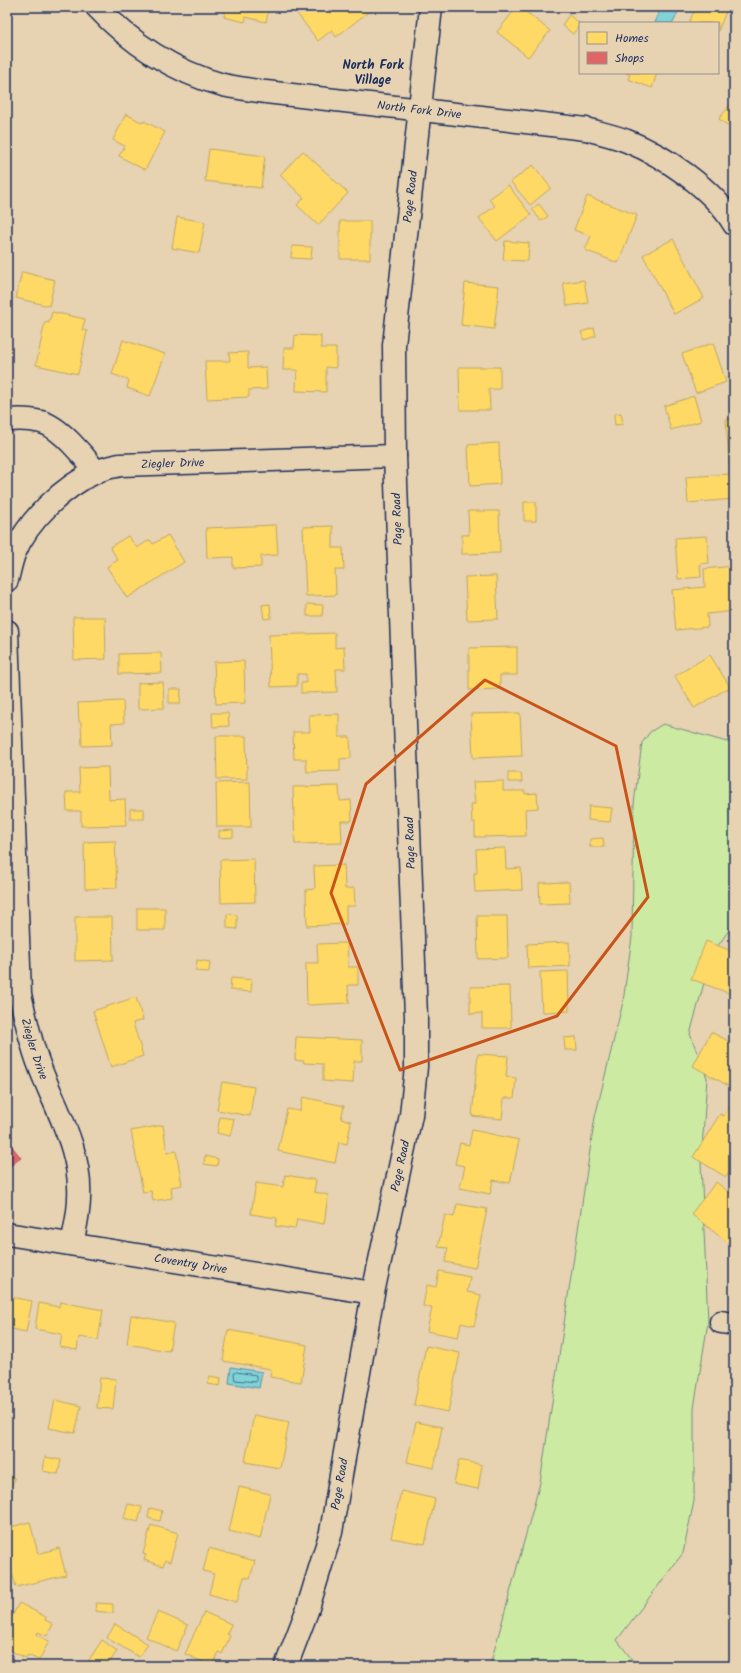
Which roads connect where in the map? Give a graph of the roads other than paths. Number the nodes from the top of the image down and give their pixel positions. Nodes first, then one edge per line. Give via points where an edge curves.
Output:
1 (97, 7) edge
2 (431, 7) edge
3 (419, 110) junction
4 (734, 224) edge
5 (7, 420) edge
6 (395, 456) junction
7 (96, 472) junction
8 (11, 551) edge
9 (7, 580) edge
10 (7, 631) edge
11 (7, 1234) edge
12 (72, 1244) junction
13 (373, 1293) junction
14 (286, 1666) edge

1 - 3 street, North Fork Drive via 111,22 147,51 186,71 223,85
2 - 3 street, Page Road
3 - 4 street, North Fork Drive via 586,128 627,141 660,157 690,177
3 - 6 street, Page Road via 394,344
5 - 7 street via 43,422 64,436
6 - 7 street, Ziegler Drive via 134,464
6 - 13 street, Page Road via 416,1067 411,1115
7 - 8 street, Ziegler Drive via 70,487 48,506
8 - 9 street, Ziegler Drive
10 - 12 street, Ziegler Drive via 20,994 38,1062 66,1127 76,1162 80,1198
11 - 12 street, Coventry Drive
12 - 13 street, Coventry Drive
13 - 14 street, Page Road via 331,1532 307,1611

